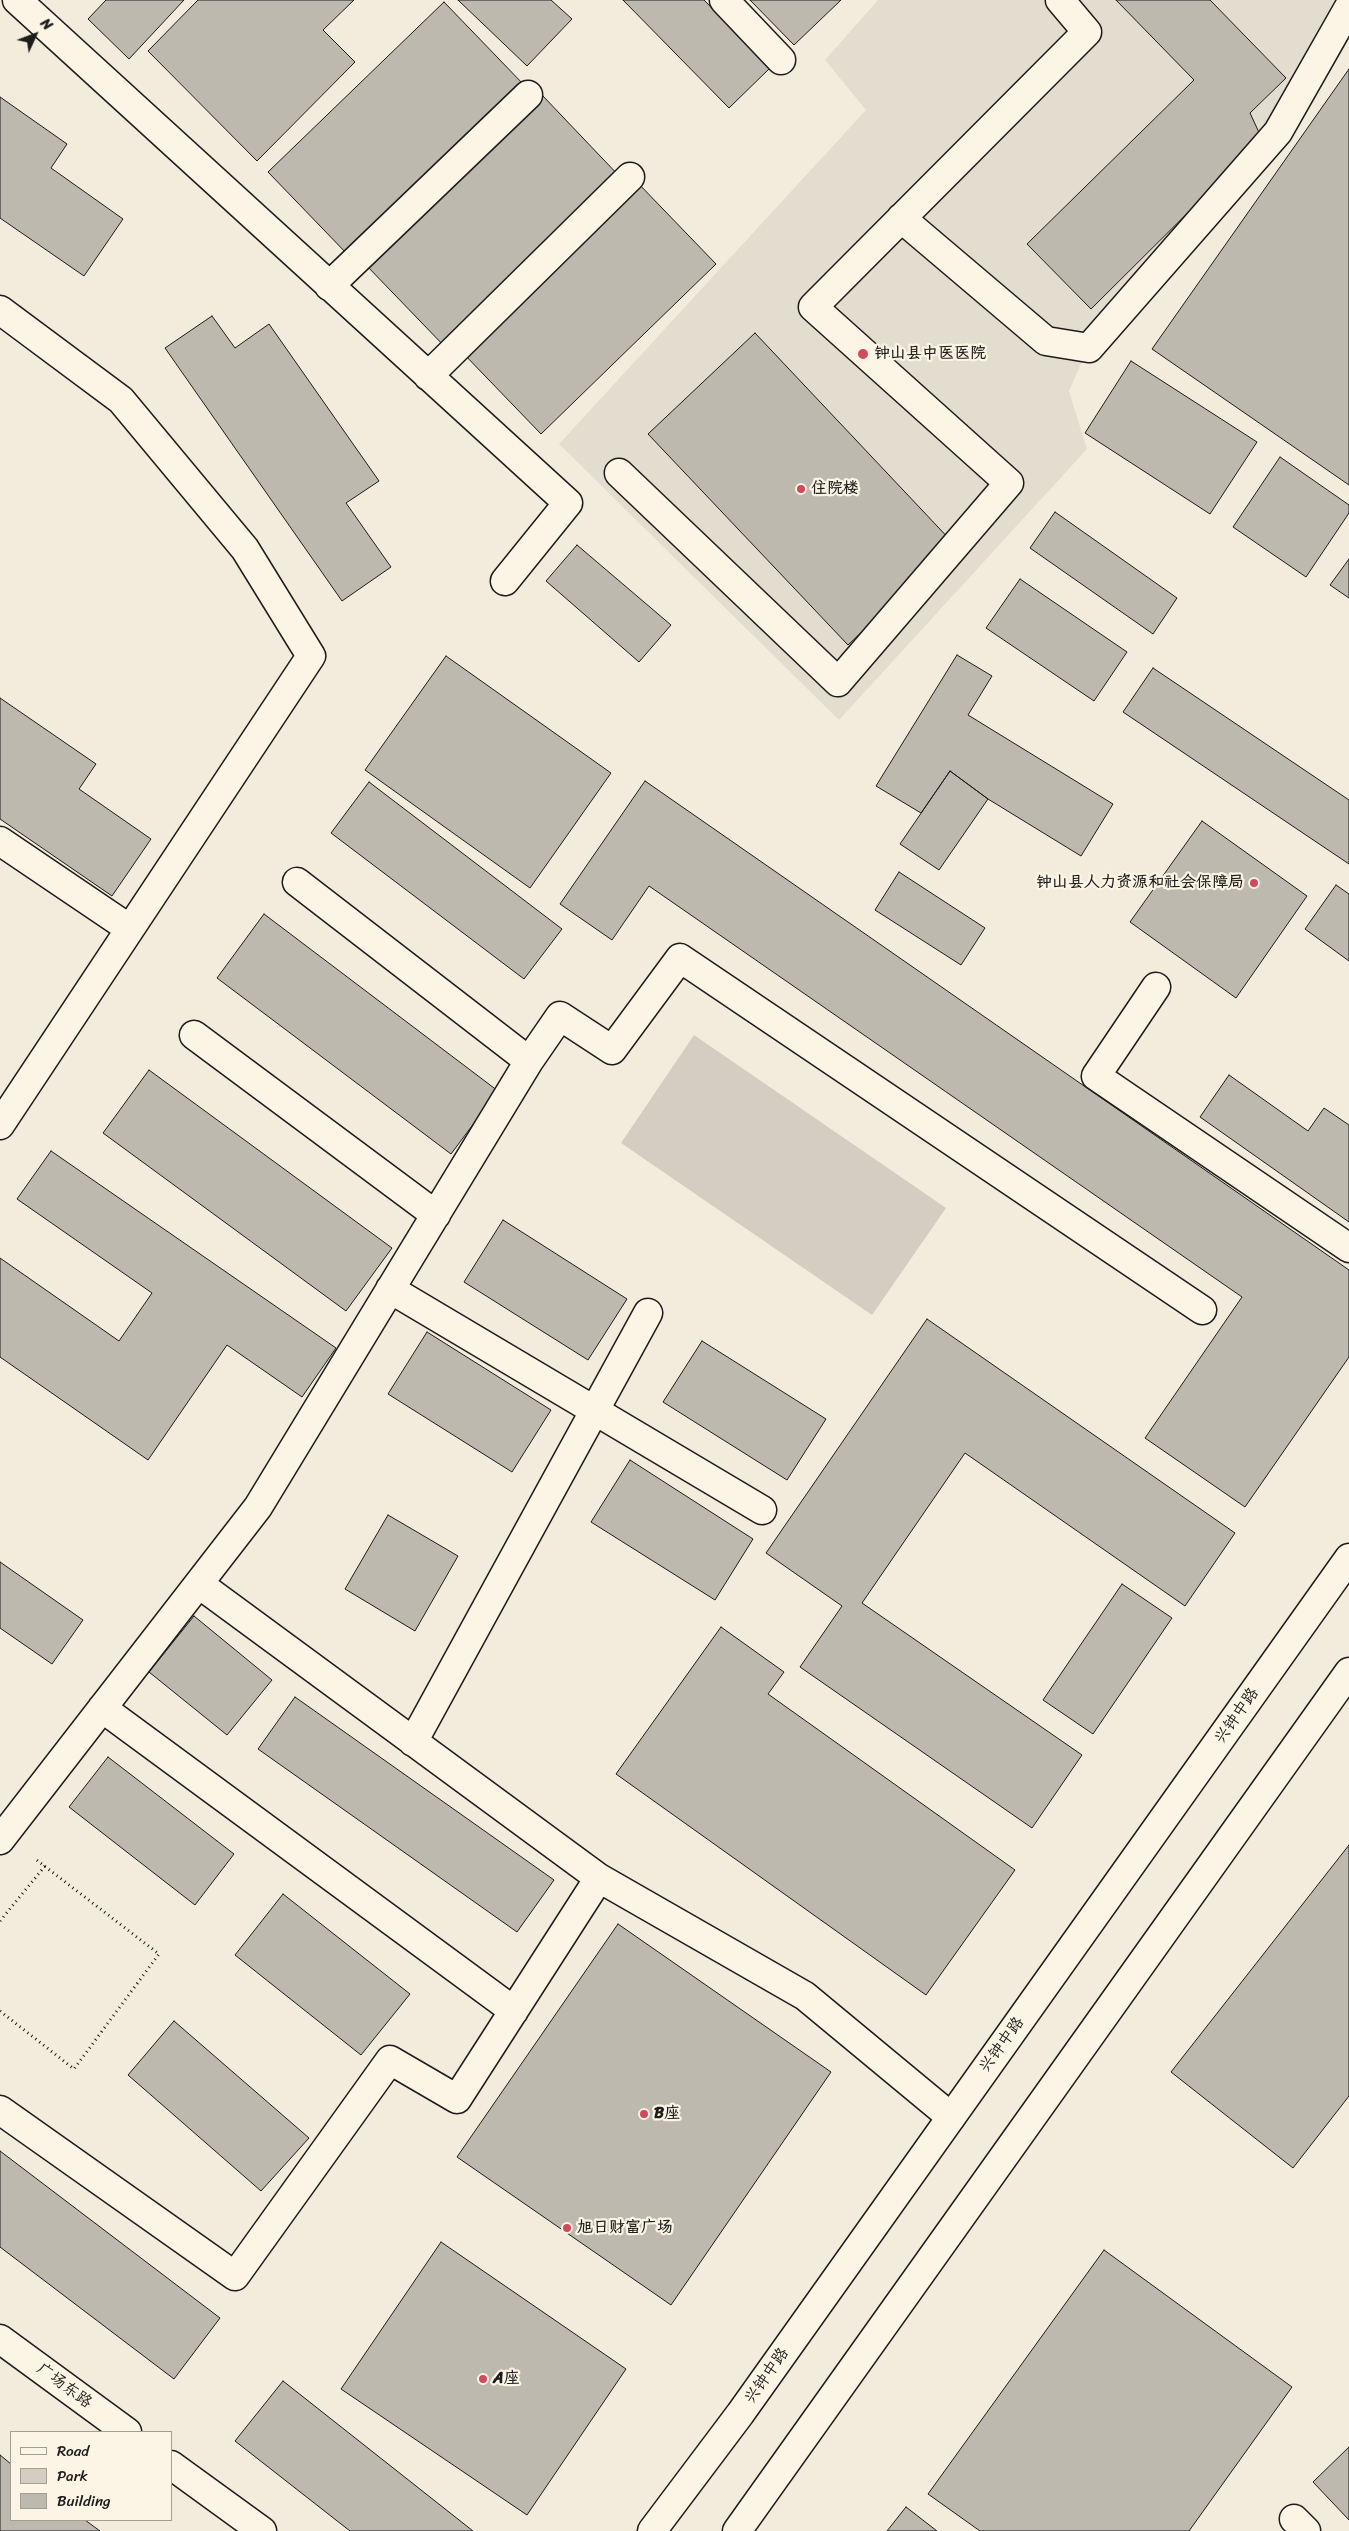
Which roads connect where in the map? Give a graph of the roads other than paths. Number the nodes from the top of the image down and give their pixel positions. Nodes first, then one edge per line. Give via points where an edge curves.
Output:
1 (17, 0) edge
2 (724, 0) edge
3 (1060, 0) edge
4 (1349, 7) edge
5 (782, 60) dead end
6 (528, 95) dead end
7 (630, 177) dead end
8 (901, 218) junction
9 (329, 286) junction
10 (0, 310) edge
11 (428, 376) junction
12 (619, 473) dead end
13 (505, 581) dead end
14 (0, 841) edge
15 (297, 882) dead end
16 (130, 929) junction
17 (1156, 987) dead end
18 (194, 1035) dead end
19 (529, 1061) junction
20 (0, 1125) edge
21 (436, 1215) junction
22 (1349, 1248) edge
23 (390, 1289) junction
24 (1202, 1310) dead end
25 (648, 1313) dead end
26 (594, 1410) junction
27 (762, 1510) dead end
28 (1349, 1558) edge
29 (199, 1584) junction
30 (1349, 1672) edge
31 (102, 1708) junction
32 (414, 1742) junction
33 (0, 1840) edge
34 (599, 1878) junction
35 (514, 2011) junction
36 (0, 2110) edge
37 (951, 2117) junction
38 (0, 2339) edge
39 (126, 2431) edge
40 (172, 2465) edge
41 (262, 2531) edge
42 (652, 2531) edge
43 (737, 2531) edge

1 - 9 main road
2 - 5 main road
3 - 8 main road via 1087,32
4 - 8 main road via 1278,132 1089,348 1046,341
6 - 9 main road
7 - 11 main road
8 - 12 main road via 813,307 1009,482 838,682
9 - 11 main road
10 - 16 main road via 121,400 246,548 311,656
11 - 13 main road via 568,503
14 - 16 main road
15 - 19 main road
16 - 20 main road
17 - 22 main road via 1096,1076
18 - 21 main road
19 - 21 main road
19 - 24 main road via 560,1016 612,1050 680,958
21 - 23 main road
23 - 26 main road
23 - 29 main road via 258,1507
25 - 26 main road
26 - 27 main road
26 - 32 main road
28 - 37 main road, 兴钟中路
29 - 31 main road
29 - 32 main road
30 - 43 main road
31 - 33 main road
31 - 35 main road
32 - 34 main road
34 - 35 main road
34 - 37 main road via 805,1996
35 - 36 main road via 457,2100 390,2060 236,2276
37 - 42 main road, 兴钟中路 via 740,2414
38 - 39 main road, 广场东路
40 - 41 main road

